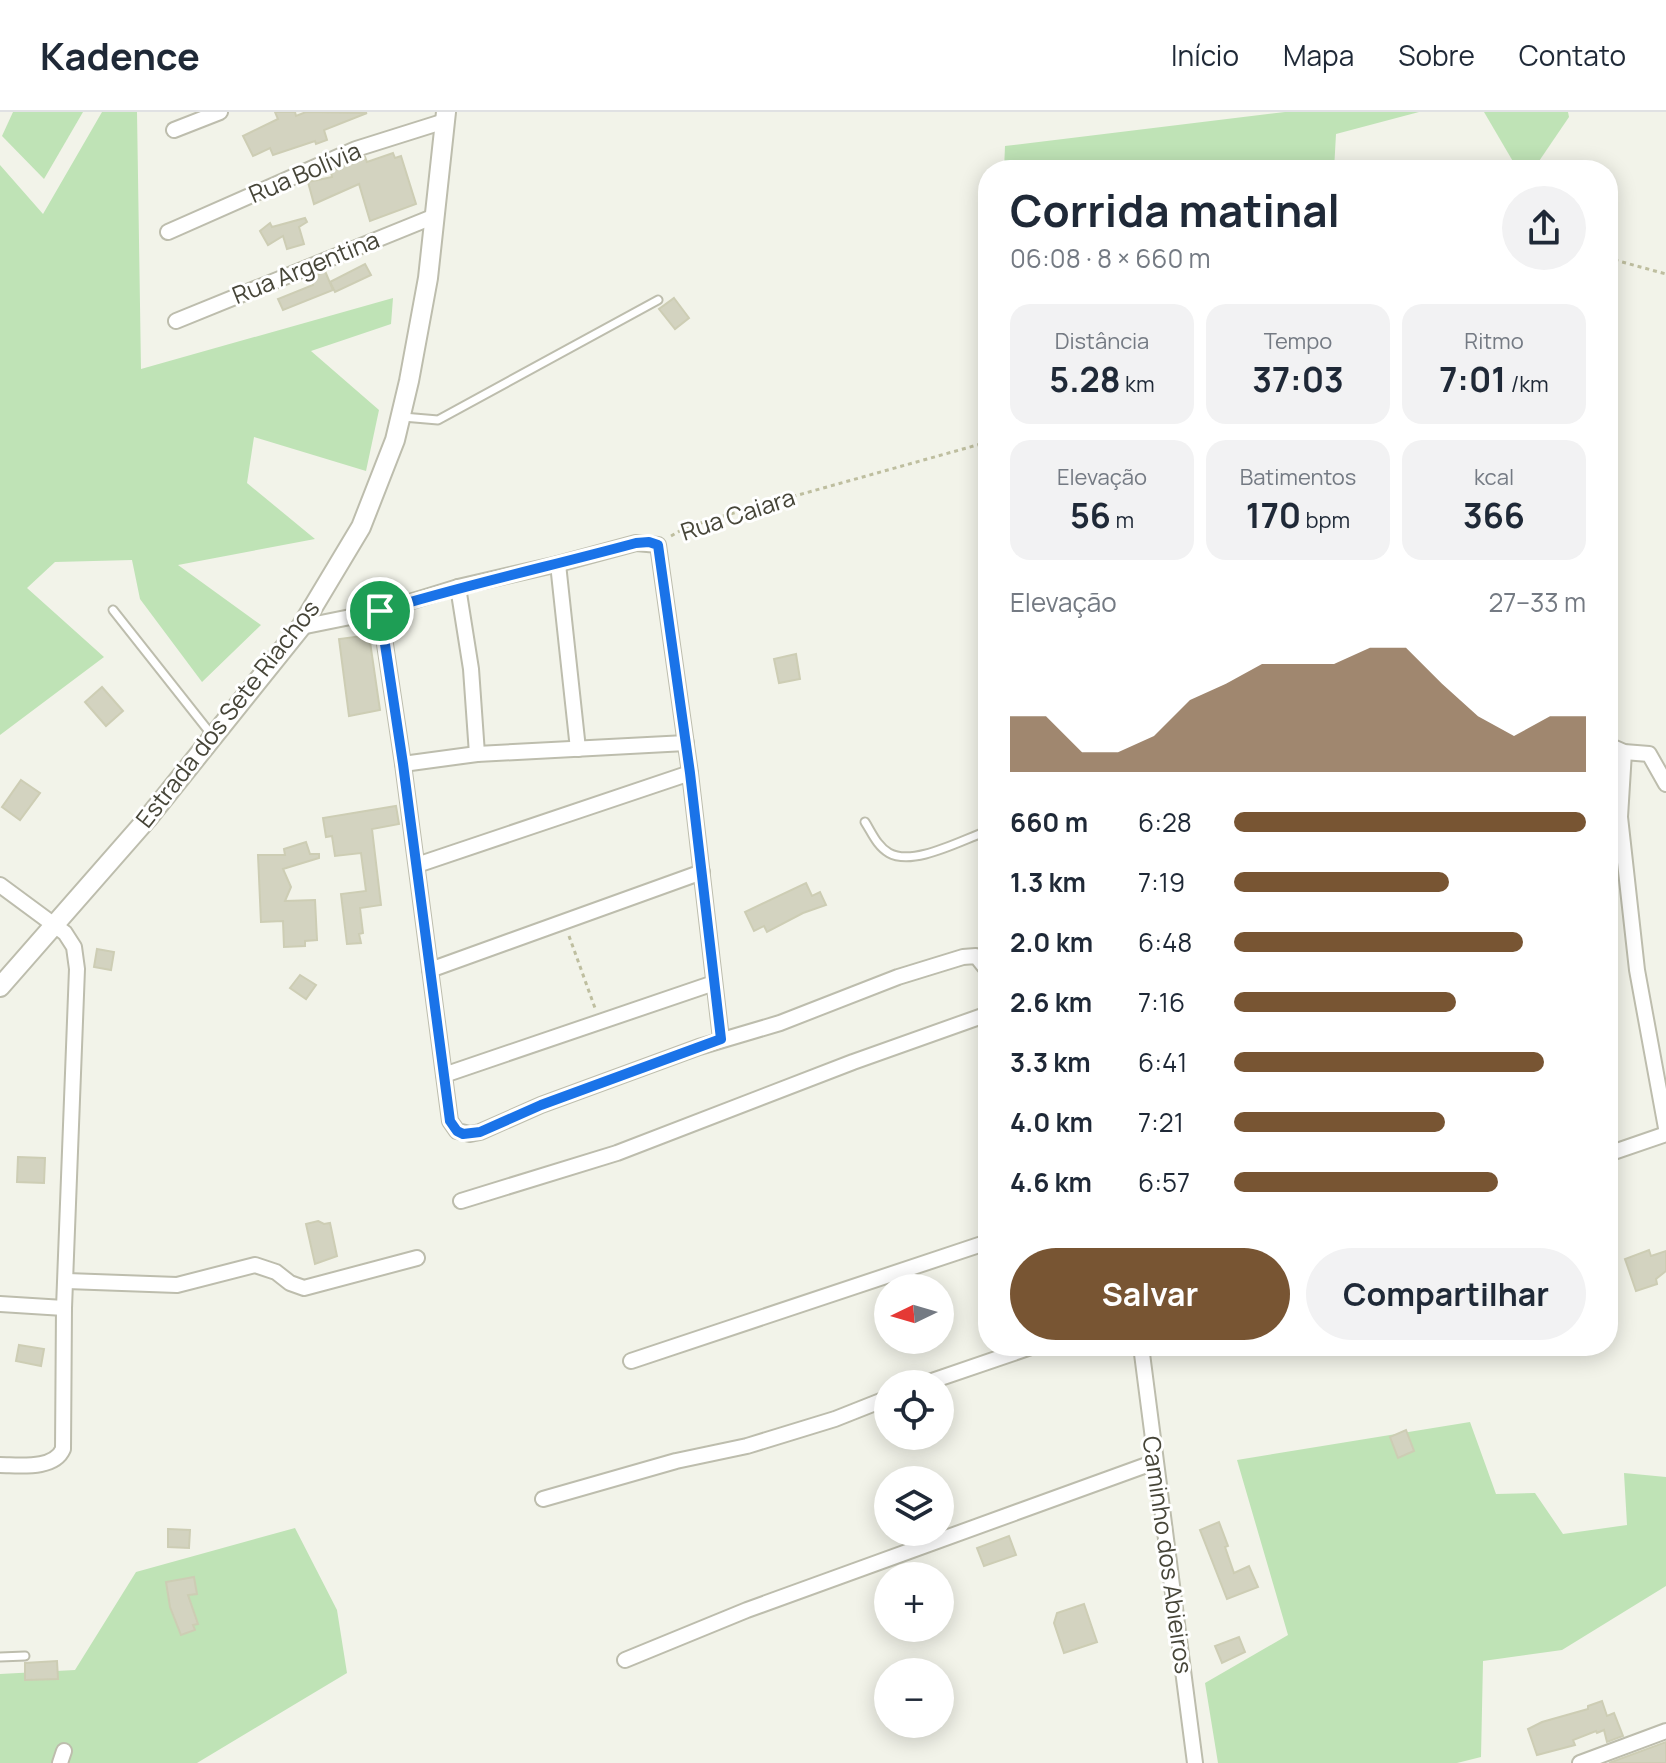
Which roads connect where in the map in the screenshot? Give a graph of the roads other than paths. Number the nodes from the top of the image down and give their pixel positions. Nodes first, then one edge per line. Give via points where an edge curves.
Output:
1 (220, 112) edge
2 (446, 116) edge
3 (174, 130) dead end
4 (435, 216) junction
5 (168, 232) dead end
6 (658, 300) dead end
7 (176, 321) dead end
8 (401, 416) junction
9 (558, 564) junction
10 (458, 587) junction
11 (113, 610) dead end
12 (380, 611) junction
13 (301, 627) junction
14 (212, 736) junction
15 (686, 743) junction
16 (578, 749) junction
17 (1618, 749) edge
18 (1624, 752) junction
19 (477, 754) junction
20 (403, 764) junction
21 (690, 773) junction
22 (1666, 784) edge
23 (865, 822) dead end
24 (978, 835) edge
25 (417, 865) junction
26 (702, 872) junction
27 (0, 885) edge
28 (55, 925) junction
29 (978, 958) edge
30 (430, 970) junction
31 (714, 983) junction
32 (0, 987) edge
33 (978, 1018) edge
34 (721, 1039) junction
35 (444, 1075) junction
36 (1666, 1131) edge
37 (1618, 1150) edge
38 (461, 1201) dead end
39 (978, 1245) edge
40 (417, 1258) dead end
41 (67, 1281) junction
42 (0, 1304) edge
43 (64, 1308) junction
44 (1005, 1356) edge
45 (1142, 1356) edge
46 (631, 1361) dead end
47 (954, 1373) edge
48 (874, 1404) edge
49 (1155, 1462) junction
50 (0, 1465) edge
51 (543, 1499) dead end
52 (25, 1656) dead end
53 (0, 1657) edge
54 (625, 1660) dead end
55 (1666, 1731) edge
56 (1195, 1763) edge
57 (1580, 1763) edge

1 - 3 street
2 - 4 street, Estrada dos Sete Riachos
2 - 5 street, Rua Bolívia via 356,149
4 - 7 street, Rua Argentina
4 - 8 street, Estrada dos Sete Riachos
6 - 8 lane via 438,420
8 - 13 street, Estrada dos Sete Riachos via 361,527
9 - 10 street, Rua Caiara
9 - 15 street, Rua Caiara via 636,543 658,545
9 - 16 street
10 - 12 street, Rua Caiara
10 - 19 street
11 - 14 lane
12 - 13 street, Rua Caiara
12 - 20 street
13 - 14 street, Estrada dos Sete Riachos
14 - 28 street, Estrada dos Sete Riachos
15 - 16 street
15 - 21 street
16 - 19 street
17 - 18 street
18 - 22 street via 1649,754
18 - 36 street via 1620,817 1637,970
19 - 20 street
20 - 25 street
21 - 25 street
21 - 26 street
23 - 24 lane via 887,852 905,857
25 - 30 street
26 - 30 street
26 - 31 street
27 - 28 street
28 - 32 street, Estrada dos Sete Riachos
28 - 41 street via 70,939 77,969
29 - 34 street via 963,957 898,977 766,1028
30 - 35 street
31 - 34 street
31 - 35 street
33 - 38 street via 617,1153
34 - 35 street via 470,1134 457,1131 450,1121
36 - 37 street
39 - 46 street
40 - 41 street via 304,1288 255,1265 177,1285
41 - 43 street
42 - 43 street
43 - 50 street via 63,1449 49,1462
44 - 47 street
45 - 49 street, Caminho dos Abieiros
48 - 51 street via 747,1446
49 - 54 street via 747,1610
49 - 56 street, Caminho dos Abieiros
52 - 53 lane
55 - 57 street

